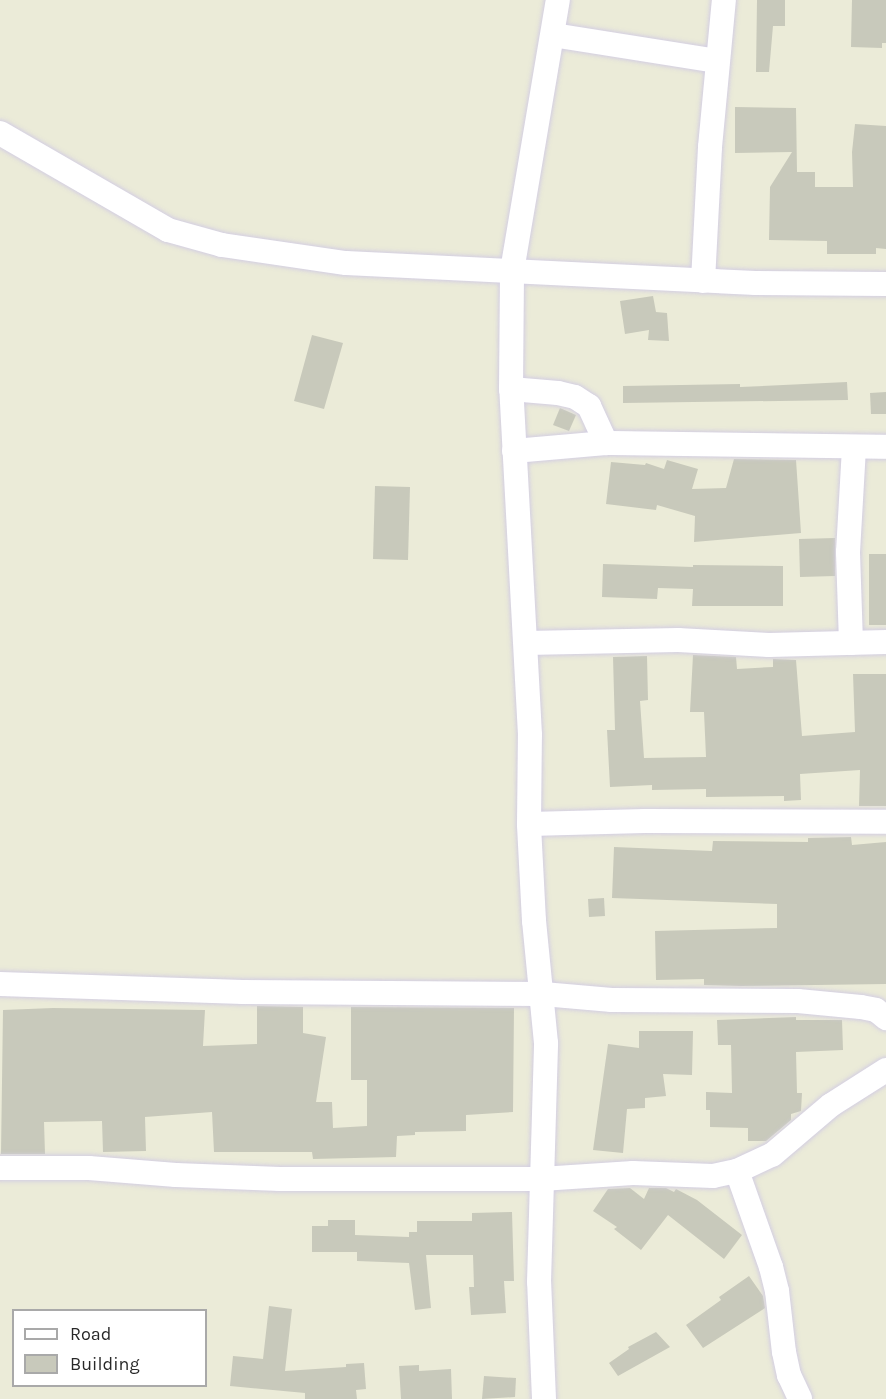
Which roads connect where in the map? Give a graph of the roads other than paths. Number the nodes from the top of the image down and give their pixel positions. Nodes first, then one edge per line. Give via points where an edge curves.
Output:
1 (558, 0) edge
2 (724, 0) edge
3 (553, 35) junction
4 (717, 61) junction
5 (0, 133) edge
6 (512, 271) junction
7 (703, 281) junction
8 (886, 284) edge
9 (511, 389) junction
10 (606, 443) junction
11 (886, 447) edge
12 (854, 448) junction
13 (514, 451) junction
14 (886, 642) edge
15 (526, 644) junction
16 (851, 644) junction
17 (886, 822) edge
18 (529, 824) junction
19 (0, 984) edge
20 (543, 994) junction
21 (886, 1018) edge
22 (886, 1070) edge
23 (0, 1168) edge
24 (737, 1171) junction
25 (541, 1179) junction
26 (544, 1399) edge
27 (800, 1399) edge

1 - 3 street
2 - 4 street
3 - 4 street
3 - 6 street
4 - 7 street
5 - 6 street via 168,230 222,245 346,263
6 - 7 street
6 - 9 street
7 - 8 street
9 - 10 street via 575,397 589,406
9 - 13 street
10 - 12 street
10 - 13 street
11 - 12 street
12 - 16 street via 848,552
13 - 15 street
14 - 16 street
15 - 16 street via 678,640
15 - 18 street
17 - 18 street
18 - 20 street
19 - 20 street via 243,992
20 - 21 street via 612,1000 842,1004 876,1010
20 - 25 street via 546,1043
22 - 24 street via 831,1105 772,1155
23 - 25 street via 89,1168 280,1179
24 - 25 street via 713,1176 633,1173
24 - 27 street via 771,1267 784,1352
25 - 26 street via 539,1282

